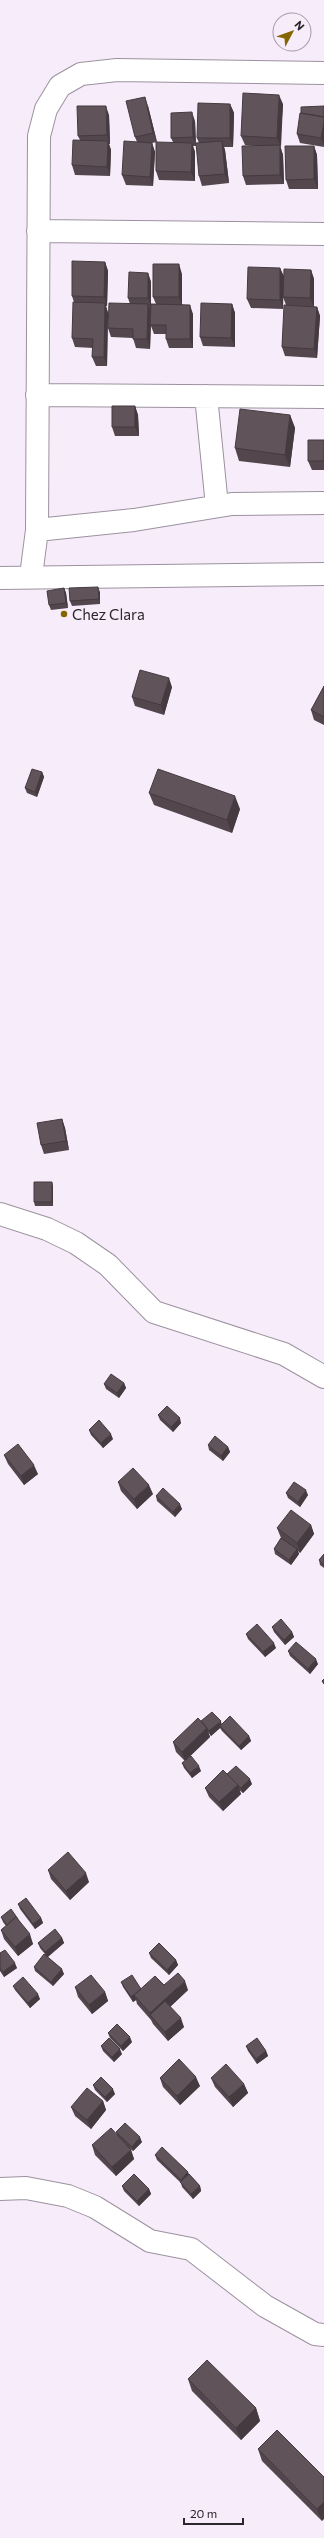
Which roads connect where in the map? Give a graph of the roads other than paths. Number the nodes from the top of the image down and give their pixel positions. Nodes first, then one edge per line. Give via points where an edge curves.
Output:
1 (324, 73) edge
2 (38, 231) junction
3 (324, 234) edge
4 (37, 395) junction
5 (206, 396) junction
6 (324, 397) edge
7 (324, 503) edge
8 (217, 506) junction
9 (37, 530) junction
10 (324, 574) edge
11 (31, 576) junction
12 (0, 578) edge
13 (0, 1214) edge
14 (324, 1377) edge
15 (0, 2188) edge
16 (324, 2335) edge

1 - 2 street via 117,70 81,74 60,86 46,109 39,136
2 - 3 street
2 - 4 street
4 - 5 street
4 - 9 street
5 - 6 street
5 - 8 street
7 - 8 street
8 - 9 street via 134,520
9 - 11 street
10 - 11 street
11 - 12 street
13 - 14 street via 47,1229 76,1243 108,1265 154,1312 284,1354
15 - 16 street via 26,2188 68,2196 95,2207 150,2241 191,2249 265,2306 315,2334

